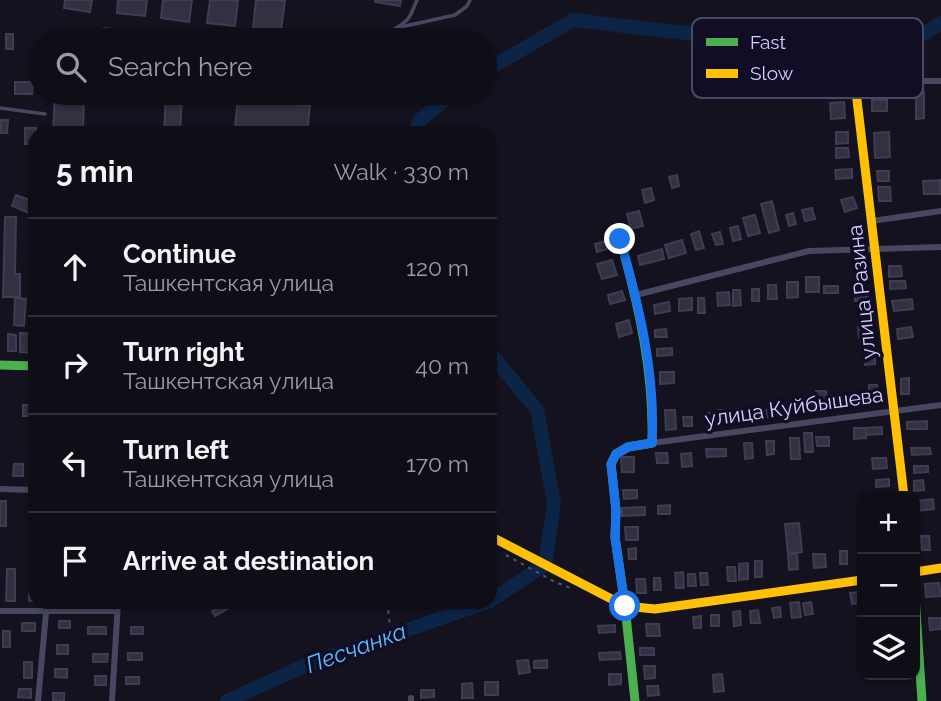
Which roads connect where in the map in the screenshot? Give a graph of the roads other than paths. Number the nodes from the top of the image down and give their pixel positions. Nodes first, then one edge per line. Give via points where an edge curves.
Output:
1 (417, 0) edge
2 (470, 0) edge
3 (396, 28) edge
4 (399, 28) edge
5 (923, 81) edge
6 (941, 81) edge
7 (857, 98) edge
8 (0, 108) edge
9 (45, 114) dead end
10 (941, 211) edge
11 (872, 221) junction
12 (620, 239) dead end
13 (941, 247) edge
14 (874, 248) junction
15 (636, 295) junction
16 (0, 365) edge
17 (28, 366) edge
18 (941, 405) edge
19 (894, 411) junction
20 (652, 443) junction
21 (0, 489) edge
22 (28, 490) edge
23 (903, 491) edge
24 (497, 540) edge
25 (941, 568) edge
26 (920, 571) edge
27 (857, 581) edge
28 (625, 606) junction
29 (0, 611) edge
30 (46, 611) junction
31 (117, 611) joint
32 (916, 617) edge
33 (38, 701) edge
34 (112, 701) edge
35 (635, 701) edge
36 (922, 701) edge

1 - 3 lane via 408,18
2 - 4 lane via 455,15
5 - 6 street
7 - 11 street, улица Разина
8 - 9 lane
10 - 11 street
11 - 14 street, улица Разина
12 - 15 street
13 - 14 street
14 - 15 street via 809,251
14 - 19 street, улица Разина
15 - 20 street via 650,375
16 - 17 street
18 - 19 street, улица Куйбышева
19 - 20 street, улица Куйбышева
19 - 23 street, улица Разина
20 - 28 street via 628,447 616,454 611,464
21 - 22 street
24 - 28 street
25 - 26 street
27 - 28 street via 655,608
28 - 35 street
29 - 30 street
30 - 31 street
30 - 33 street
31 - 34 street
32 - 36 street

